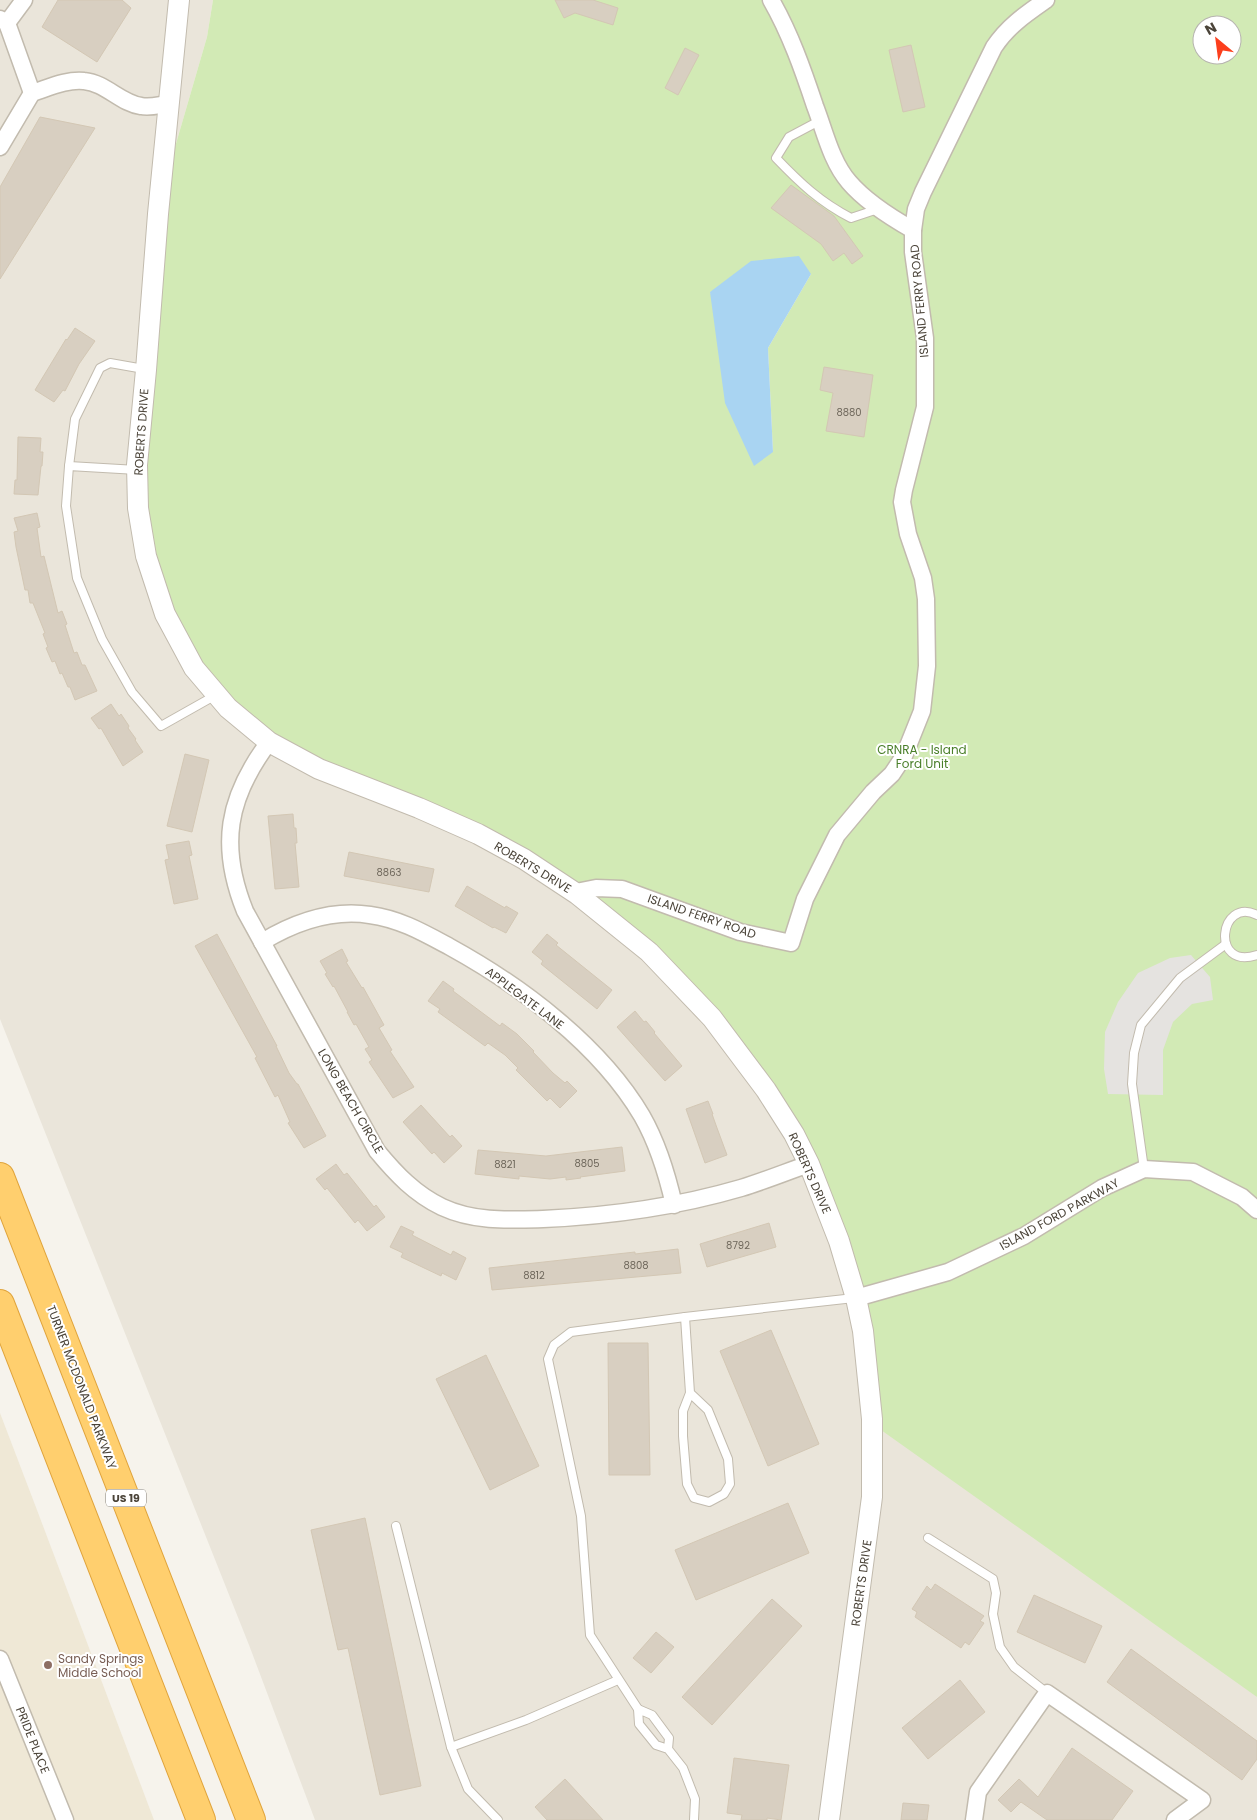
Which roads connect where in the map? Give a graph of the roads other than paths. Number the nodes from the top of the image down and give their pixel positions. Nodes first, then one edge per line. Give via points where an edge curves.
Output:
1 (24, 0) edge
2 (179, 0) edge
3 (771, 0) edge
4 (1046, 0) edge
5 (4, 21) edge
6 (32, 93) junction
7 (168, 104) junction
8 (820, 120) junction
9 (0, 147) edge
10 (880, 209) junction
11 (913, 230) junction
12 (146, 370) junction
13 (69, 466) junction
14 (137, 470) junction
15 (217, 695) junction
16 (269, 742) junction
17 (576, 894) junction
18 (1257, 915) edge
19 (262, 942) junction
20 (1226, 944) junction
21 (1257, 955) edge
22 (809, 1164) junction
23 (1144, 1169) junction
24 (0, 1177) edge
25 (674, 1205) junction
26 (1257, 1210) edge
27 (856, 1298) junction
28 (0, 1304) edge
29 (685, 1317) junction
30 (690, 1393) junction
31 (396, 1526) dead end
32 (928, 1538) dead end
33 (0, 1659) edge
34 (618, 1680) junction
35 (1047, 1693) junction
36 (638, 1709) junction
37 (451, 1746) junction
38 (668, 1749) junction
39 (65, 1820) edge
40 (201, 1820) edge
41 (251, 1820) edge
42 (498, 1820) edge
43 (694, 1820) edge
44 (830, 1820) edge
45 (974, 1820) edge
46 (1175, 1820) edge

1 - 5 street
2 - 7 street, ROBERTS DRIVE
3 - 8 street, ISLAND FERRY ROAD via 803,70
4 - 11 street, ISLAND FERRY ROAD via 1004,32 994,47 923,192
5 - 6 street
6 - 7 street via 72,81 86,81 131,104 148,107
6 - 9 street
7 - 12 street, ROBERTS DRIVE
8 - 10 street, ISLAND FERRY ROAD via 839,168 861,194
8 - 10 lane via 789,137 776,158 804,187 851,218
10 - 11 street, ISLAND FERRY ROAD
11 - 17 street, ISLAND FERRY ROAD via 925,338 925,407 902,502 908,534 923,578 927,666 922,711 904,756 837,835 806,899 791,943 740,932 622,889 596,888
12 - 13 lane via 110,363 100,368 75,419
12 - 14 street, ROBERTS DRIVE
13 - 14 lane
13 - 15 lane via 66,506 77,578 102,639 132,692 162,726
14 - 15 street, ROBERTS DRIVE via 138,508 146,556 165,614 194,668
15 - 16 street, ROBERTS DRIVE
16 - 17 street, ROBERTS DRIVE via 319,769 478,834 524,859
16 - 19 street, LONG BEACH CIRCLE via 241,787 233,812 230,839 237,889 245,912
17 - 22 street, ROBERTS DRIVE via 649,952 712,1018 766,1090
18 - 20 lane via 1246,912 1232,918 1225,930
19 - 25 street, APPLEGATE LANE via 285,928 313,918 369,915 413,926 486,967 560,1023 625,1091 656,1145
19 - 25 street, LONG BEACH CIRCLE via 378,1151 399,1177 424,1197 462,1214 501,1221 588,1217
20 - 21 lane via 1236,955
20 - 23 lane via 1180,978 1141,1025 1134,1053 1132,1084
22 - 25 street, LONG BEACH CIRCLE via 742,1188
22 - 27 street, ROBERTS DRIVE via 839,1241
23 - 26 street, ISLAND FORD PARKWAY via 1193,1172 1242,1197
23 - 27 street, ISLAND FORD PARKWAY via 1102,1188 1024,1236 948,1272
24 - 41 highway, TURNER MCDONALD PARKWAY / US 19
27 - 29 lane
27 - 44 street, ROBERTS DRIVE via 863,1331 872,1419 872,1498
28 - 40 highway
29 - 30 lane
29 - 34 lane via 571,1332 554,1345 548,1359 581,1516 590,1635
30 - 30 lane via 708,1410 728,1460 730,1484 724,1494 709,1502 694,1498 687,1484 683,1411
31 - 37 lane
32 - 35 lane via 993,1579 996,1593 993,1614 1000,1647 1014,1667
33 - 39 street, PRIDE PLACE
34 - 36 lane
34 - 37 lane via 526,1720
35 - 45 street via 978,1792
35 - 46 street via 1202,1800
36 - 38 lane via 640,1724 656,1745
36 - 38 lane via 652,1715 669,1738
37 - 42 lane via 468,1789
38 - 43 lane via 683,1768 695,1799

